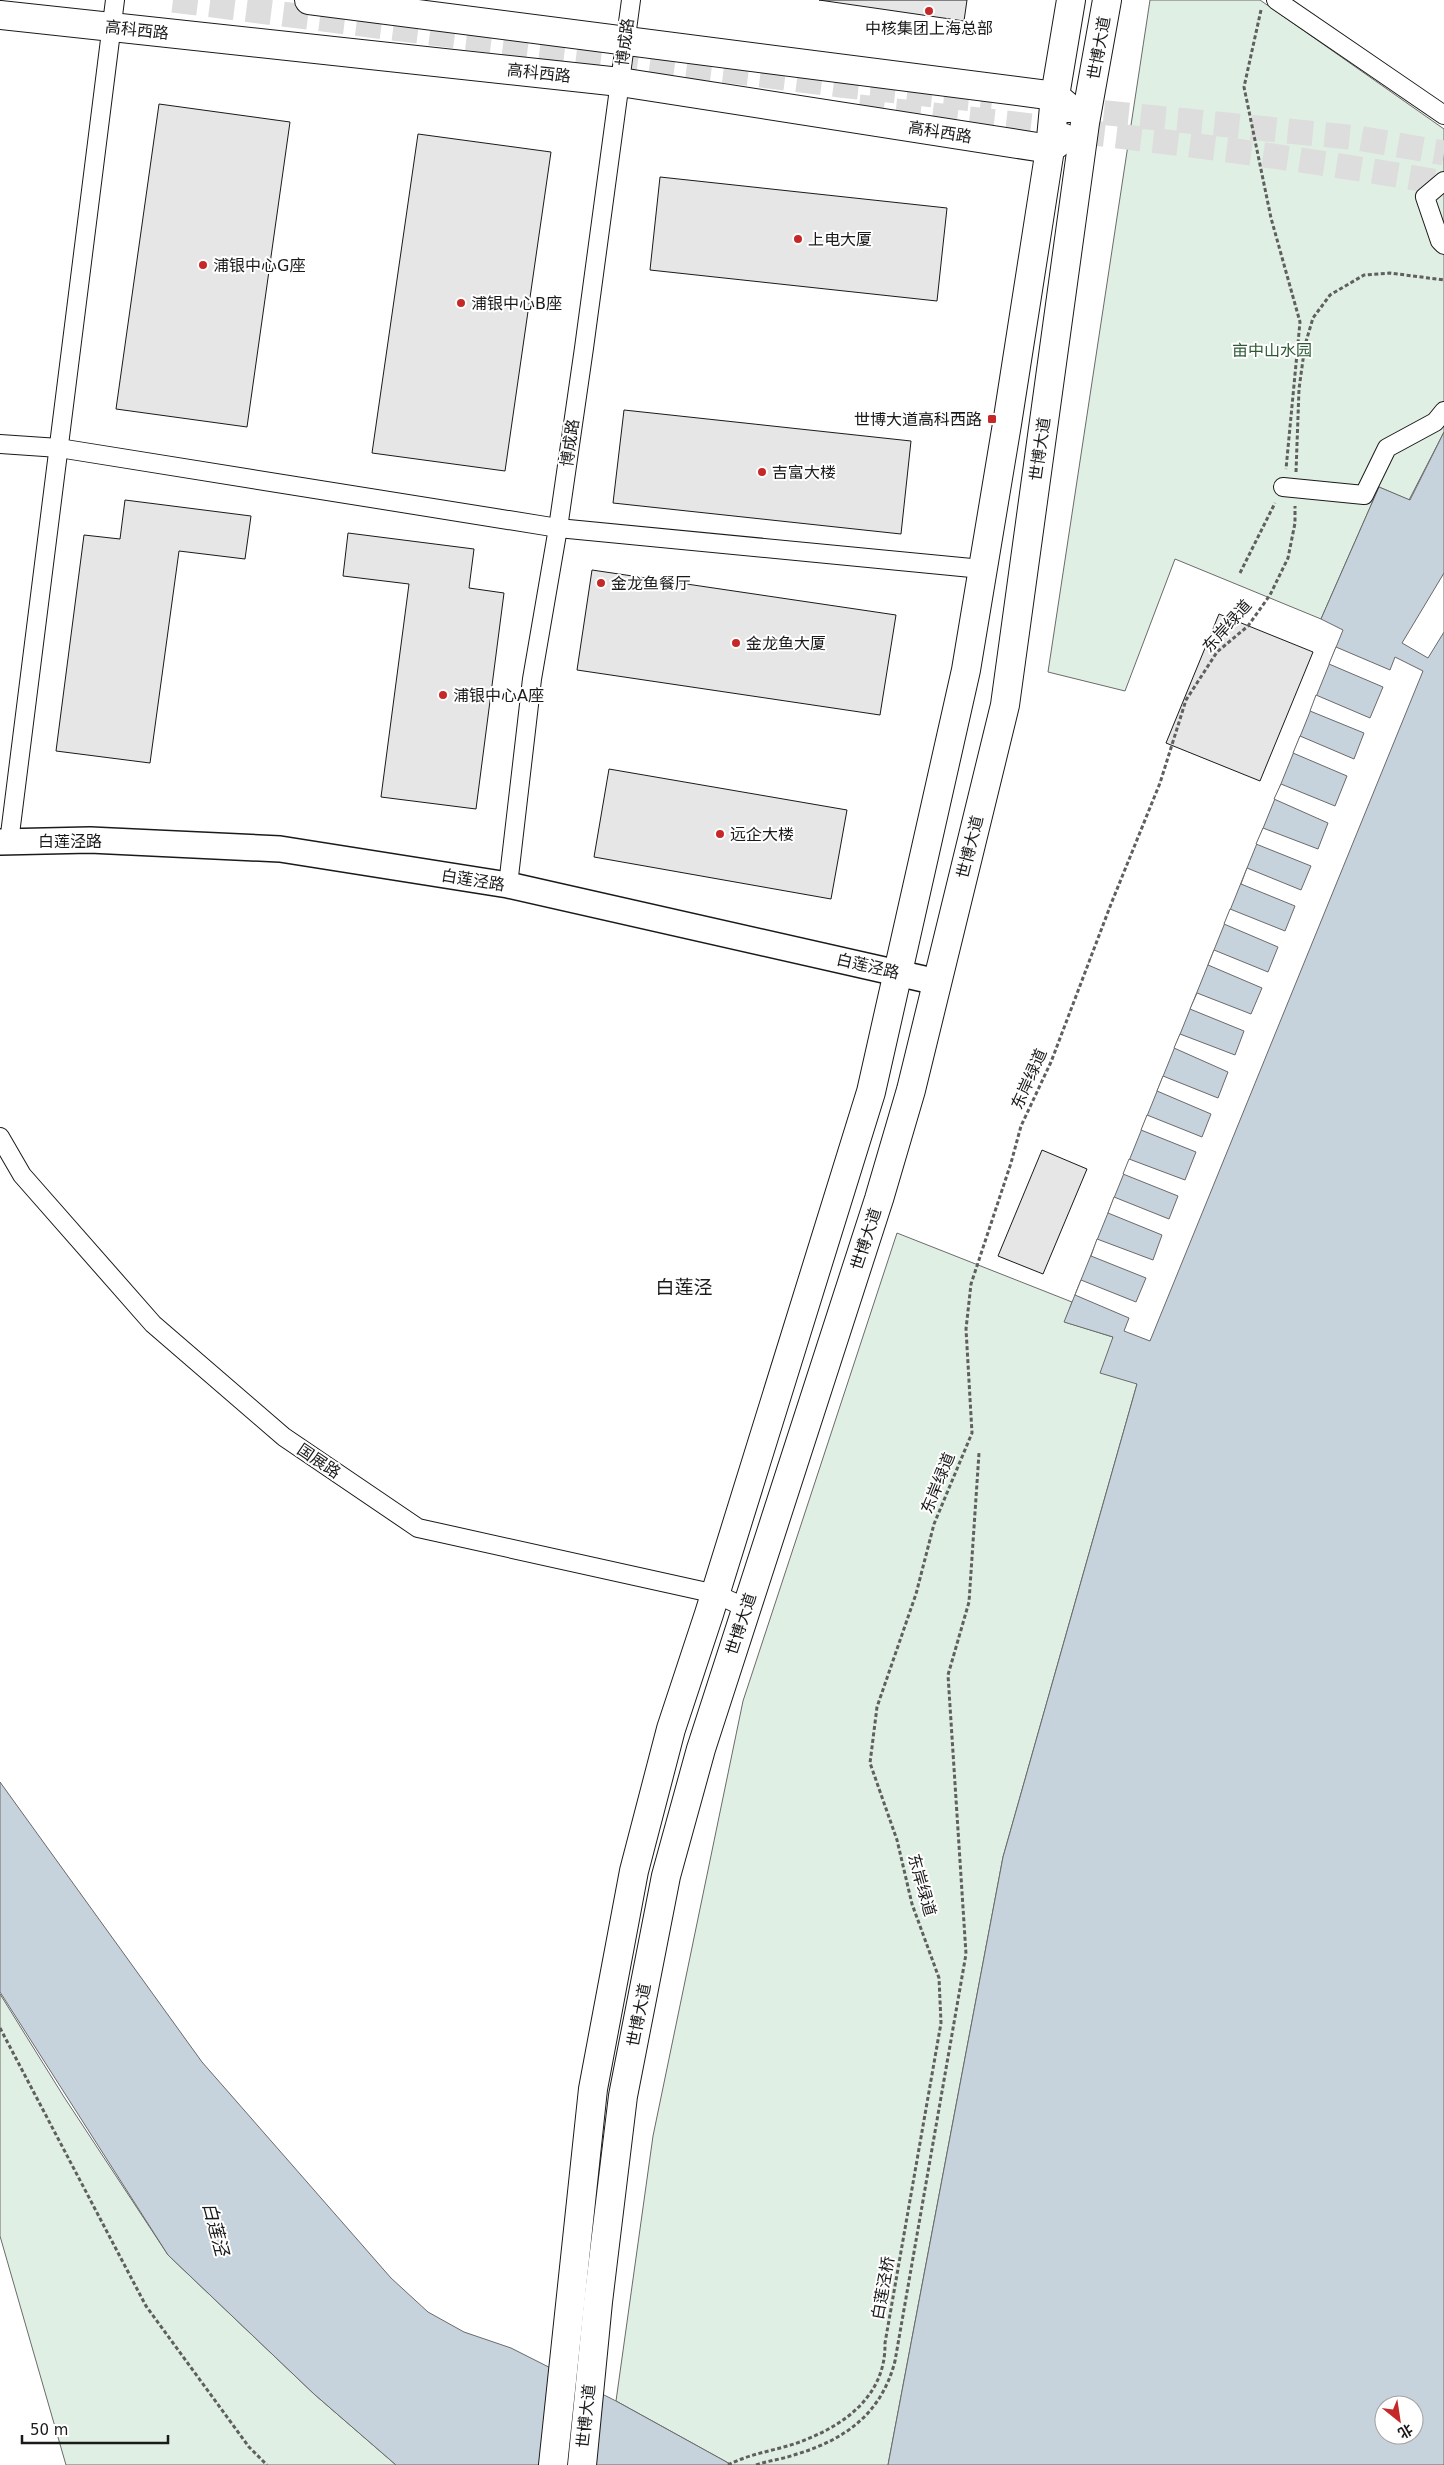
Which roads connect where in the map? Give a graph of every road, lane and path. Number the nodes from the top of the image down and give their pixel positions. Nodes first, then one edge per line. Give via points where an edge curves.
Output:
1 (115, 0) edge
2 (309, 0) edge
3 (631, 0) edge
4 (1071, 0) edge
5 (1107, 0) edge
6 (1269, 4) edge
7 (0, 15) edge
8 (112, 27) junction
9 (625, 40) junction
10 (620, 82) junction
11 (1055, 96) junction
12 (1444, 115) edge
13 (1085, 123) junction
14 (1050, 149) junction
15 (1444, 181) edge
16 (1444, 245) edge
17 (1444, 280) edge
18 (1444, 411) edge
19 (0, 444) edge
20 (59, 448) junction
21 (1289, 488) junction
22 (558, 528) junction
23 (982, 569) junction
24 (1240, 573) dead end
25 (5, 842) edge
26 (508, 885) junction
27 (898, 973) junction
28 (937, 982) junction
29 (0, 1137) edge
30 (979, 1453) dead end
31 (716, 1594) junction
32 (746, 1608) junction
33 (941, 2023) joint
34 (0, 2028) edge
35 (267, 2465) edge
36 (552, 2465) edge
37 (582, 2465) edge
38 (728, 2465) edge
39 (756, 2465) edge

1 - 8 street
2 - 9 main road
3 - 9 street, 博成路
4 - 11 main road, 世博大道
5 - 13 main road, 世博大道
6 - 12 street
6 - 21 path via 1244,87 1271,218 1300,322 1287,464
7 - 8 main road, 高科西路
8 - 10 main road, 高科西路
8 - 20 street
9 - 10 street, 博成路
9 - 11 main road
10 - 14 main road, 高科西路
10 - 22 street, 博成路
11 - 13 main road
11 - 14 main road, 世博大道
13 - 14 main road
13 - 28 main road, 世博大道 via 1004,705
14 - 23 main road, 世博大道
15 - 16 street via 1425,197
17 - 21 path, 东岸绿道 via 1390,273 1364,274 1330,295 1313,318 1305,345
18 - 21 street via 1435,422 1387,448 1364,495
19 - 20 street
20 - 22 street
20 - 25 street
21 - 24 path
21 - 33 path, 东岸绿道 via 1295,523 1288,558 1270,595 1248,626 1217,652 1186,700 1160,783 1051,1062 1021,1126 971,1284 966,1329 972,1433 934,1524 916,1594 877,1707 870,1763 897,1840 912,1904 939,1978
22 - 23 street
22 - 26 street, 博成路 via 532,679
23 - 27 main road, 世博大道 via 966,670
25 - 26 street, 白莲泾路 via 90,840 280,849
26 - 27 street, 白莲泾路
27 - 28 street, 白莲泾路
27 - 31 main road, 世博大道 via 871,1092
28 - 32 main road, 世博大道 via 911,1090 879,1199
29 - 31 street, 国展路 via 22,1175 153,1324 284,1437 418,1528
30 - 39 path via 969,1602 948,1674 966,1954 895,2360 884,2394 868,2415 837,2437 798,2454
31 - 32 street, 国展路
31 - 36 main road, 世博大道 via 671,1729 634,1871 593,2089
32 - 37 main road, 世博大道 via 701,1749 666,1876 622,2096
33 - 38 path, 白莲泾桥 via 880,2377 861,2406 842,2422 813,2437
34 - 35 path via 146,2306 249,2447

